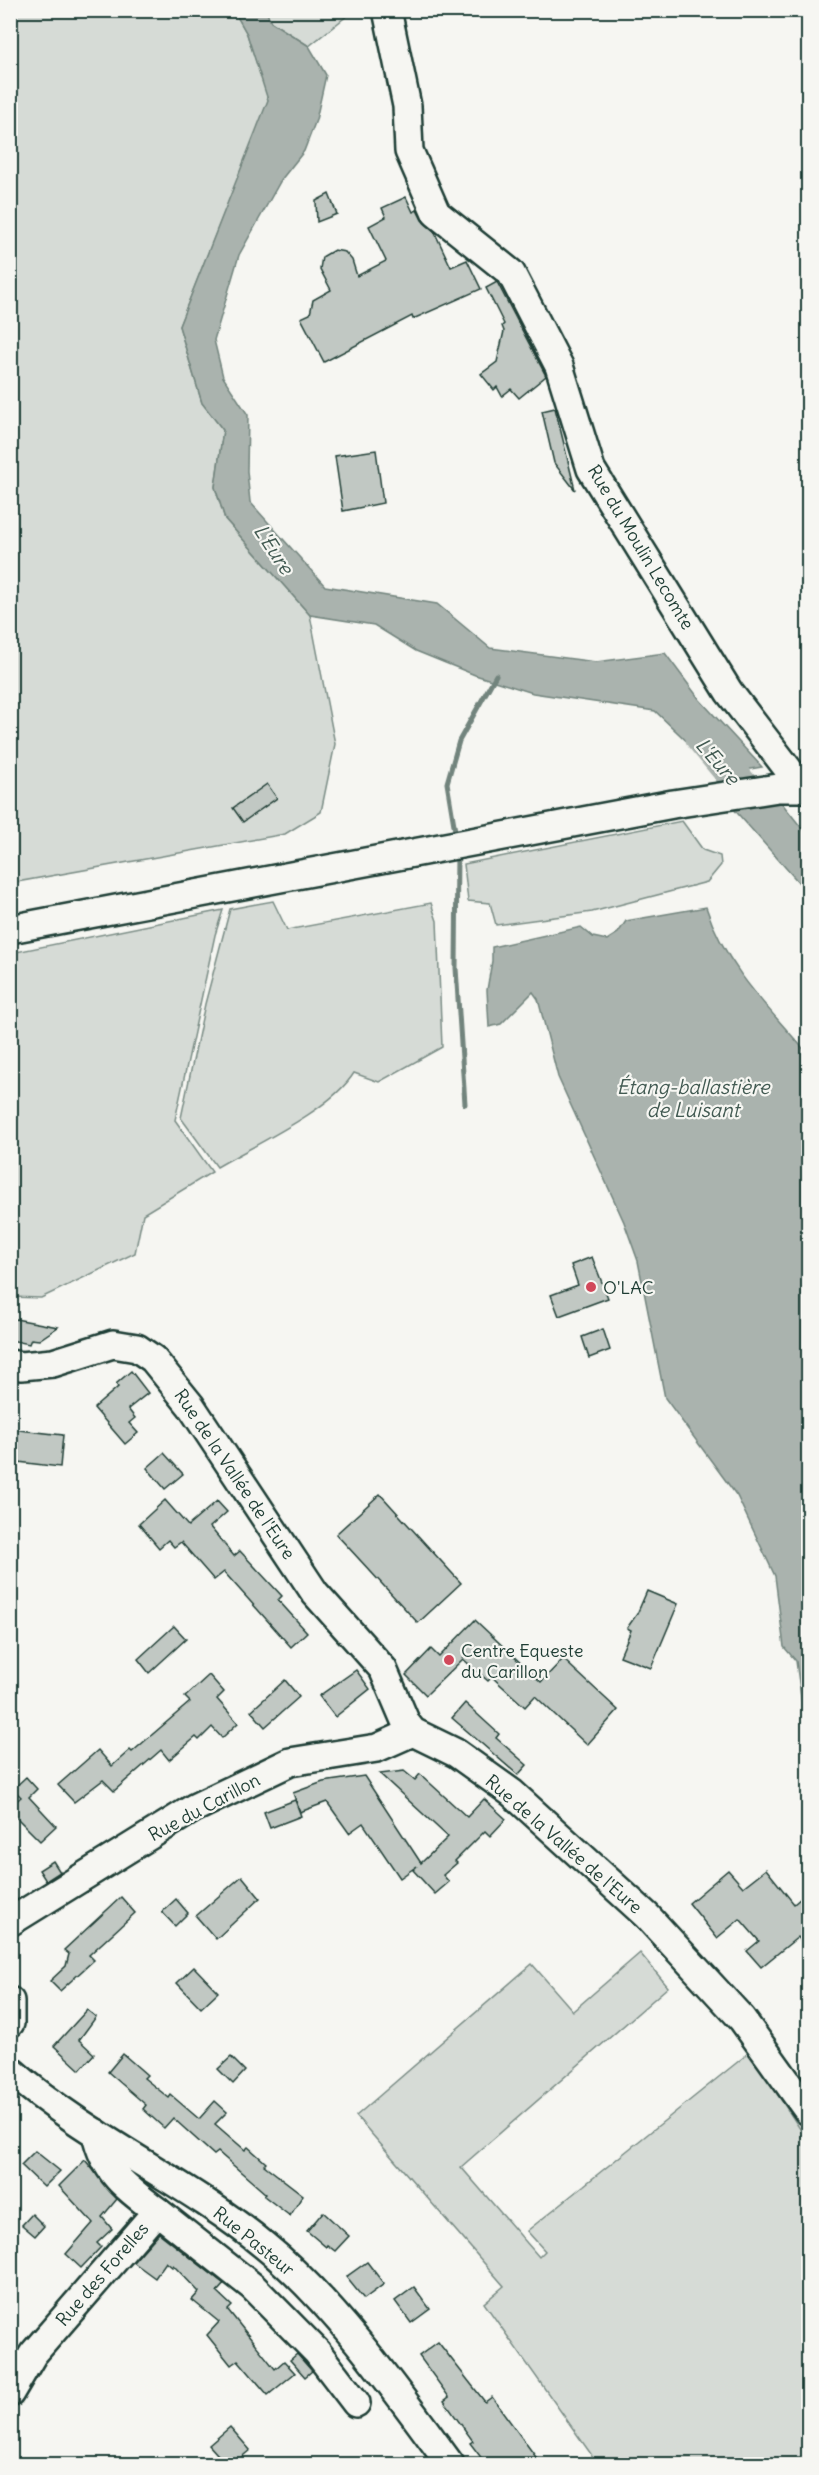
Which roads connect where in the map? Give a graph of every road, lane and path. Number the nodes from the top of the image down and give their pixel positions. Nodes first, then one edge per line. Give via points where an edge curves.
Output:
1 (387, 10) edge
2 (796, 787) edge
3 (10, 929) edge
4 (10, 1364) edge
5 (413, 1732) junction
6 (10, 1922) edge
7 (10, 2001) edge
8 (10, 2023) edge
9 (10, 2070) edge
10 (808, 2111) edge
11 (96, 2133) junction
12 (157, 2211) junction
13 (10, 2393) edge
14 (356, 2403) dead end
15 (450, 2464) edge

1 - 2 street, Rue du Moulin Lecomte via 406,106 409,151 436,213 511,273 559,366 591,469 729,692
2 - 3 street via 673,804
4 - 5 street, Rue de la Vallée de l'Eure via 53,1363 113,1344 137,1348 153,1359 191,1406 315,1593 383,1669
5 - 6 street, Rue du Carillon via 377,1748 279,1767 194,1808
5 - 10 street, Rue de la Vallée de l'Eure via 456,1753 512,1793 647,1916 742,2019
7 - 8 street
9 - 11 street, Rue Pasteur
11 - 12 street, Rue des Forelles via 100,2154 111,2172
11 - 15 street, Rue Pasteur via 266,2246 338,2321
12 - 13 street, Rue des Forelles via 33,2354
12 - 14 street via 253,2287 316,2352

